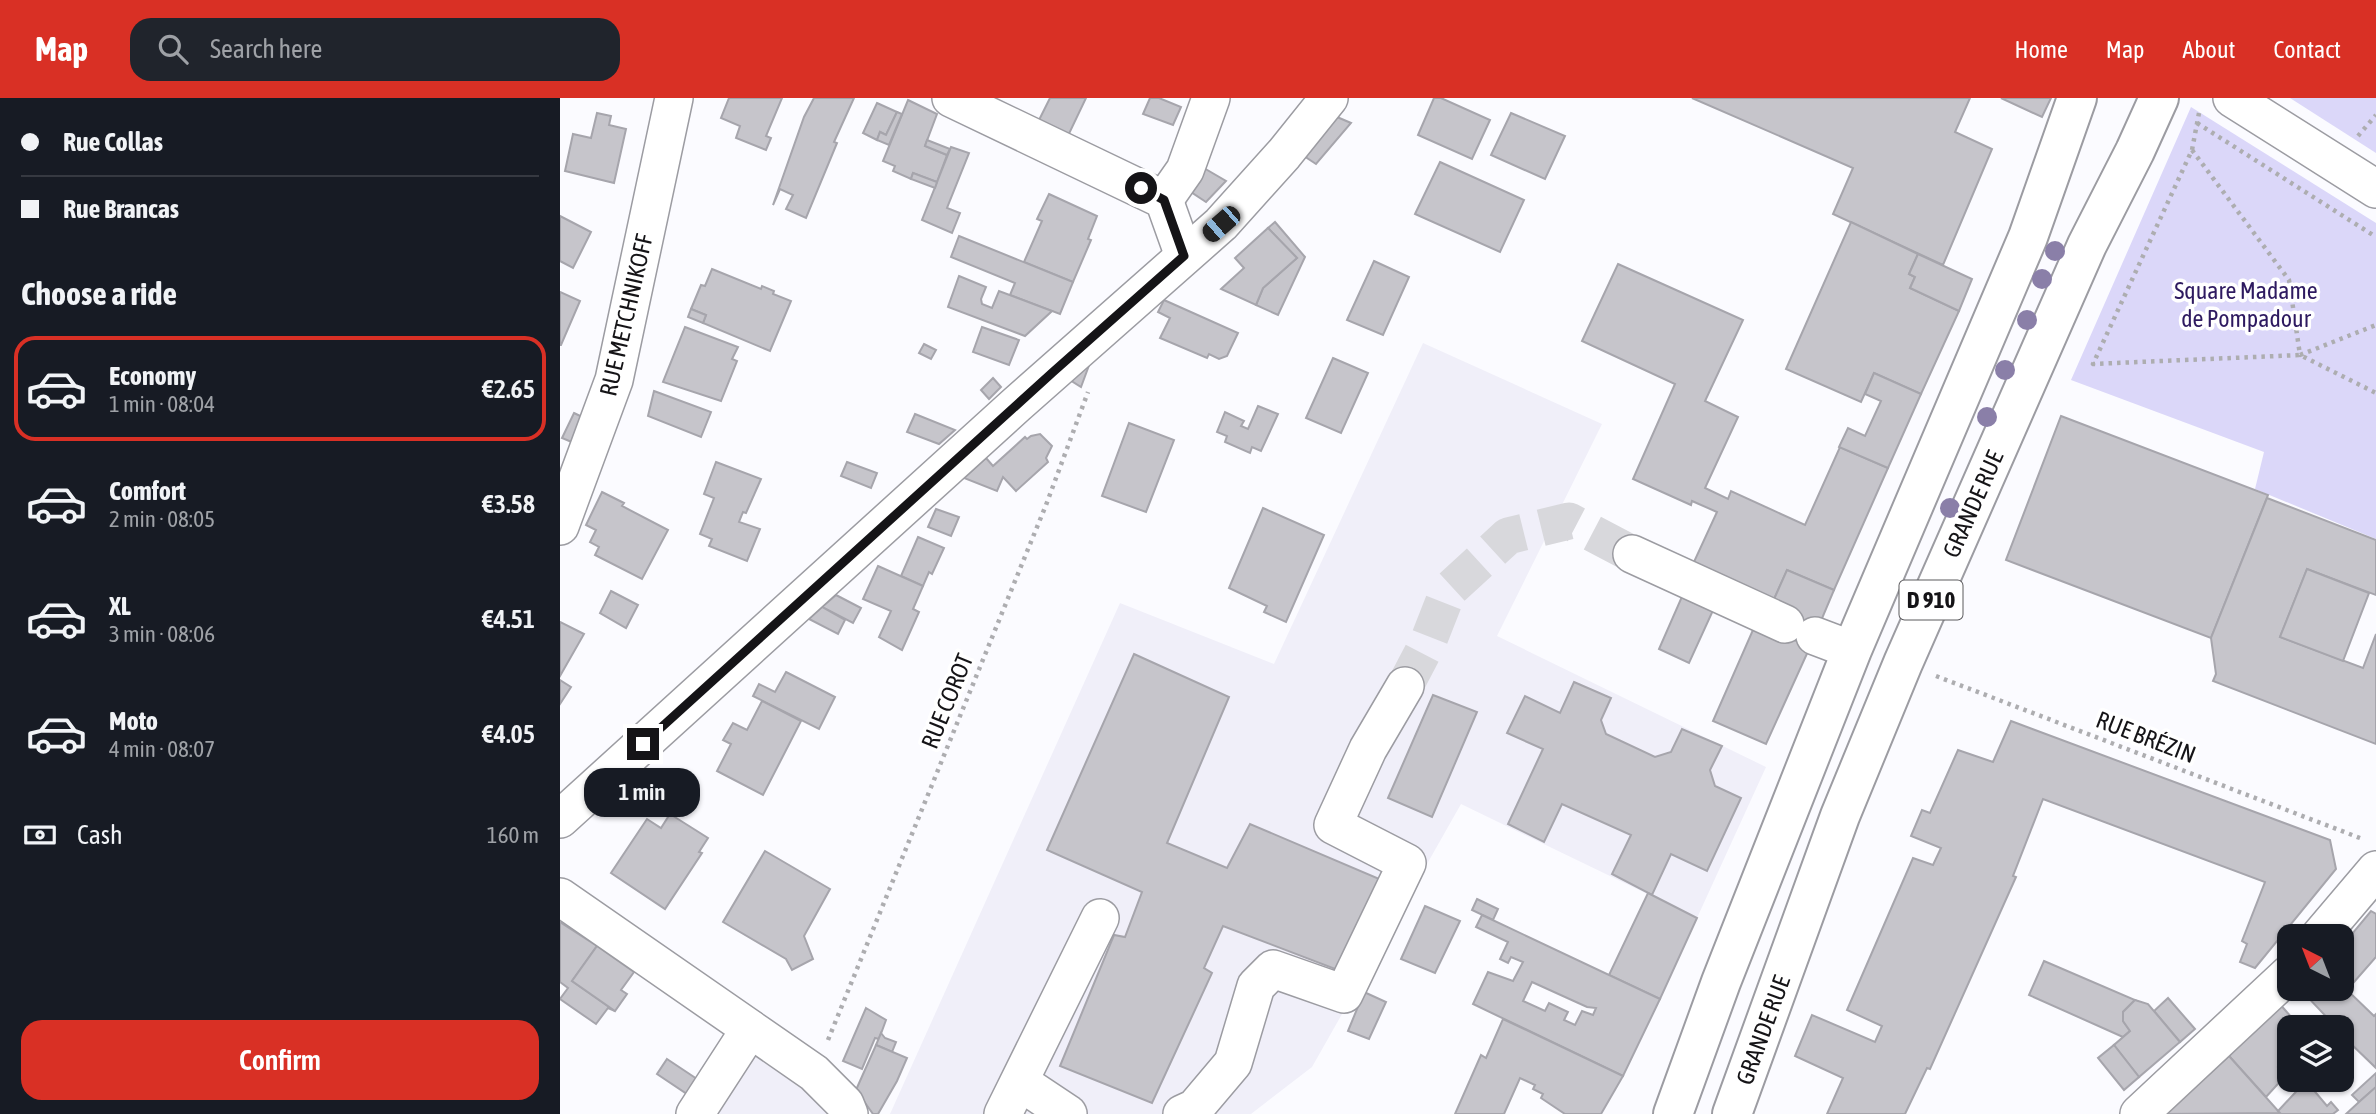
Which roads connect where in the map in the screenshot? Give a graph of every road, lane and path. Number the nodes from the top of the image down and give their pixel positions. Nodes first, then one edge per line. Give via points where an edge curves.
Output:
1 (674, 98) edge
2 (951, 98) edge
3 (1211, 98) edge
4 (1329, 98) edge
5 (2077, 98) edge
6 (2159, 98) edge
7 (2216, 104) edge
8 (2197, 124) junction
9 (2192, 150) junction
10 (2376, 189) edge
11 (1164, 200) junction
12 (2376, 237) edge
13 (1184, 256) junction
14 (2376, 325) edge
15 (1091, 338) junction
16 (2300, 355) junction
17 (2376, 393) edge
18 (560, 526) edge
19 (1632, 554) tunnel mouth
20 (1852, 650) junction
21 (1903, 663) junction
22 (1405, 685) tunnel mouth
23 (560, 820) edge
24 (2370, 854) edge
25 (560, 897) edge
26 (1100, 918) dead end
27 (2327, 924) edge
28 (2277, 985) edge
29 (750, 1029) junction
30 (814, 1073) junction
31 (1020, 1082) junction
32 (695, 1114) edge
33 (849, 1114) edge
34 (1003, 1114) edge
35 (1068, 1114) edge
36 (1182, 1114) edge
37 (1674, 1114) edge
38 (1732, 1114) edge
39 (2139, 1114) edge

1 - 18 street, RUE METCHNIKOFF via 614,380
2 - 11 street
3 - 11 street via 1185,170
4 - 13 street via 1221,224
5 - 20 main road, D 910 via 2028,237
6 - 21 main road, GRANDE RUE / D 910 via 2087,245
7 - 8 path
7 - 10 street
8 - 9 path
8 - 12 path
9 - 16 path via 2289,280
9 - 16 path via 2093,364
11 - 13 street
13 - 15 street
14 - 16 path
15 - 23 street
15 - 30 path, RUE COROT via 1097,365 1056,479
16 - 17 path
19 - 20 street
20 - 37 main road, D 910
21 - 24 path, RUE BRÉZIN
21 - 38 main road, GRANDE RUE / D 910 via 1840,816
22 - 36 street via 1368,749 1333,825 1407,863 1345,994 1273,969 1256,986 1233,1063 1195,1108
24 - 27 street
25 - 29 street
26 - 31 street
28 - 39 street
29 - 30 street
29 - 32 street
30 - 33 street
31 - 34 street
31 - 35 street

